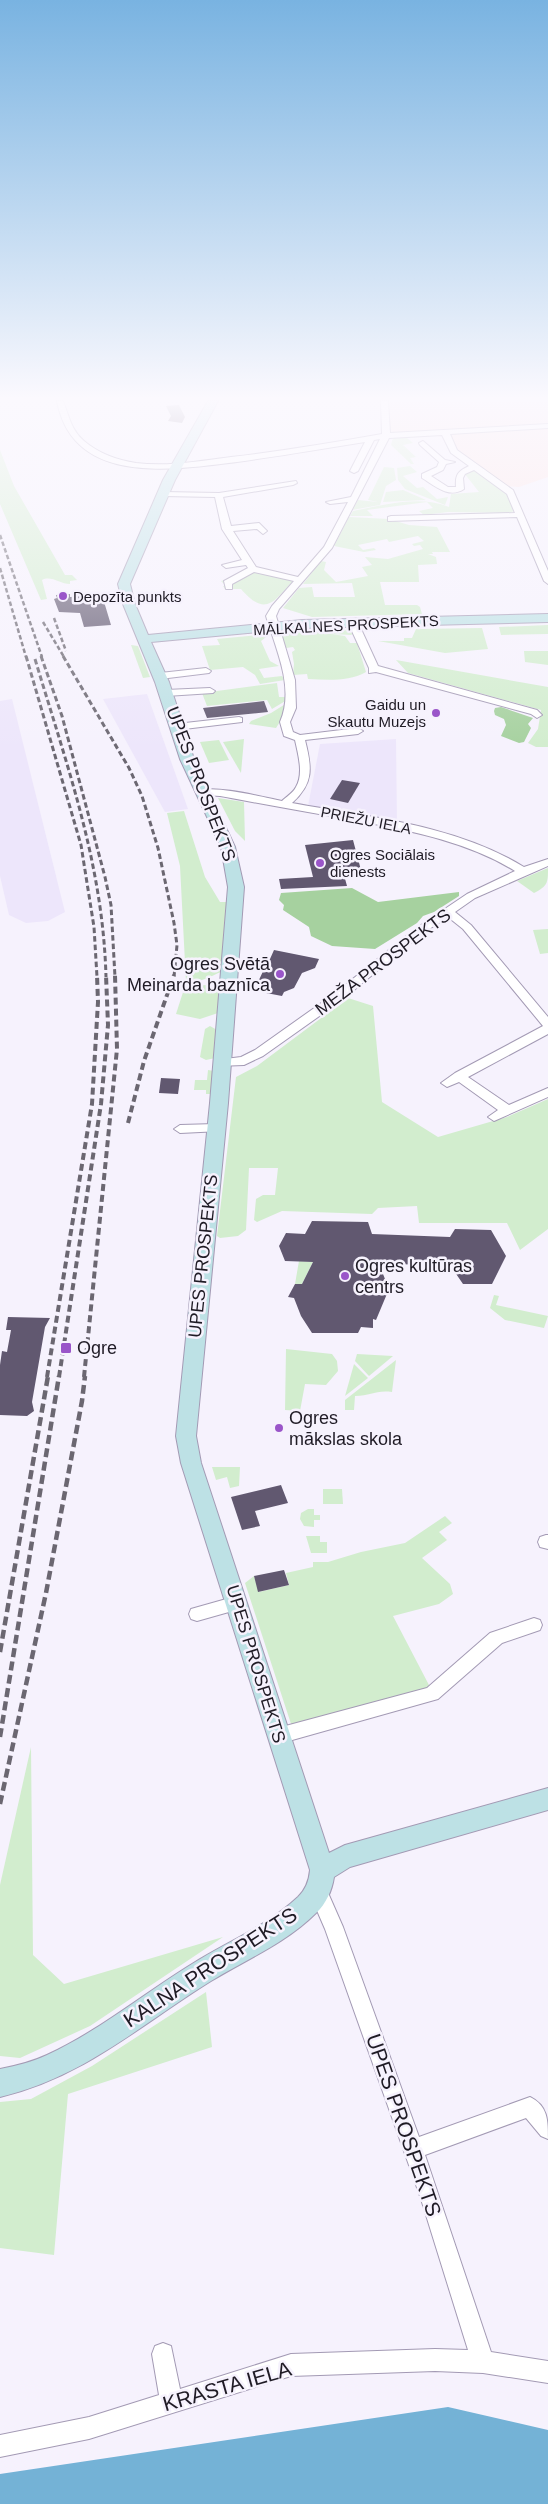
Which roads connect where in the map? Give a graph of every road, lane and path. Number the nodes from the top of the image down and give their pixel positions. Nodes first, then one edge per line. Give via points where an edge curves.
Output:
1 (153, 518) edge
2 (222, 518) edge
3 (344, 518) edge
4 (408, 518) edge
5 (521, 518) edge
6 (391, 519) dead end
7 (226, 529) junction
8 (263, 531) dead end
9 (241, 554) junction
10 (248, 568) junction
11 (224, 575) dead end
12 (301, 580) junction
13 (548, 580) edge
14 (229, 587) dead end
15 (548, 618) edge
16 (356, 622) junction
17 (274, 626) junction
18 (144, 639) junction
19 (206, 672) dead end
20 (163, 685) junction
21 (210, 691) dead end
22 (538, 715) dead end
23 (239, 720) dead end
24 (176, 727) junction
25 (358, 731) dead end
26 (299, 738) junction
27 (203, 792) junction
28 (284, 805) junction
29 (548, 862) edge
30 (523, 871) junction
31 (448, 911) junction
32 (548, 1024) edge
33 (548, 1029) edge
34 (221, 1063) junction
35 (459, 1076) junction
36 (447, 1083) dead end
37 (548, 1092) edge
38 (507, 1110) junction
39 (494, 1117) dead end
40 (216, 1128) junction
41 (180, 1129) dead end
42 (237, 1603) junction
43 (197, 1614) dead end
44 (534, 1625) dead end
45 (278, 1736) junction
46 (548, 1799) edge
47 (320, 1881) junction
48 (0, 2083) edge
49 (548, 2129) edge
50 (413, 2149) junction
51 (163, 2354) dead end
52 (483, 2362) junction
53 (548, 2372) edge
54 (171, 2401) junction
55 (0, 2446) edge

1 - 18 main road, UPES PROSPEKTS via 124,584
2 - 7 street
3 - 12 street via 328,548
4 - 6 street
5 - 13 street
7 - 8 street via 259,526
7 - 9 street
9 - 10 street
9 - 10 street via 225,560
10 - 11 street
10 - 12 street
10 - 14 street via 227,583
12 - 17 street via 272,612
15 - 16 main road, MĀLKALNES PROSPEKTS
16 - 17 main road, MĀLKALNES PROSPEKTS
16 - 22 street via 373,670
17 - 18 main road, MĀLKALNES PROSPEKTS
17 - 26 street via 292,693 286,731
18 - 20 main road, UPES PROSPEKTS
19 - 20 street
20 - 21 street
20 - 24 main road, UPES PROSPEKTS
23 - 24 street
24 - 27 main road, UPES PROSPEKTS
25 - 26 street
26 - 28 street via 305,758 303,780 301,788
27 - 28 street, PRIEŽU IELA
27 - 34 main road, UPES PROSPEKTS via 228,847 236,887
28 - 30 street, PRIEŽU IELA via 401,826 456,840
29 - 30 street, MEŽA PROSPEKTS
30 - 31 street, MEŽA PROSPEKTS via 490,885
31 - 32 street via 468,927
31 - 34 street, MEŽA PROSPEKTS via 259,1054 244,1061
33 - 35 street
34 - 40 main road, UPES PROSPEKTS
35 - 36 street
35 - 38 street
37 - 38 street
38 - 39 street
40 - 41 street
40 - 42 main road, UPES PROSPEKTS via 186,1436 191,1463
42 - 43 street
42 - 45 main road, UPES PROSPEKTS
44 - 45 street via 496,1638 432,1694
45 - 47 main road, UPES PROSPEKTS
46 - 47 main road, KALNA PROSPEKTS via 360,1852 345,1858
47 - 48 main road, KALNA PROSPEKTS via 288,1921 202,1972 76,2055 22,2079
47 - 50 street, UPES PROSPEKTS
49 - 50 street via 530,2108
50 - 52 street, UPES PROSPEKTS
51 - 54 street
52 - 53 street, KRASTA IELA
52 - 54 street, KRASTA IELA via 435,2360 290,2365
54 - 55 street, KRASTA IELA via 89,2428

